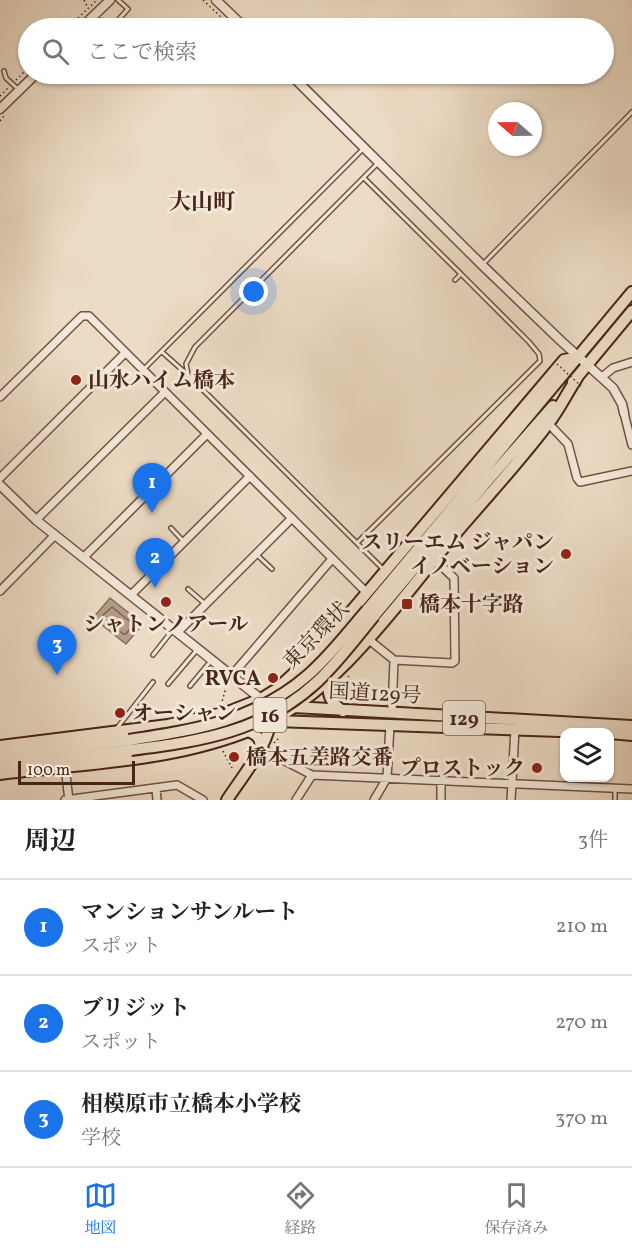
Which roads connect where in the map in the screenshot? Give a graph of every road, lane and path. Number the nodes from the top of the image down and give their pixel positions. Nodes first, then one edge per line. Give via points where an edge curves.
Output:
1 (84, 0) edge
2 (97, 0) edge
3 (110, 0) edge
4 (118, 0) edge
5 (203, 0) edge
6 (216, 0) edge
7 (88, 8) junction
8 (78, 18) edge
9 (94, 18) edge
10 (120, 18) edge
11 (222, 18) edge
12 (235, 18) edge
13 (4, 71) dead end
14 (25, 84) edge
15 (300, 84) edge
16 (19, 90) junction
17 (1, 107) edge
18 (632, 112) edge
19 (365, 147) junction
20 (379, 162) junction
21 (364, 177) junction
22 (482, 265) junction
23 (461, 274) junction
24 (455, 280) dead end
25 (632, 292) edge
26 (632, 311) edge
27 (161, 352) junction
28 (125, 353) junction
29 (578, 357) junction
30 (557, 360) dead end
31 (632, 362) edge
32 (588, 364) junction
33 (143, 370) junction
34 (189, 376) junction
35 (602, 377) junction
36 (579, 382) junction
37 (165, 392) junction
38 (0, 397) edge
39 (627, 418) edge
40 (548, 423) junction
41 (207, 434) junction
42 (632, 446) edge
43 (632, 471) edge
44 (250, 476) junction
45 (0, 478) edge
46 (0, 485) edge
47 (292, 518) junction
48 (36, 520) junction
49 (171, 528) dead end
50 (55, 535) junction
51 (184, 542) junction
52 (157, 543) dead end
53 (357, 543) junction
54 (256, 554) junction
55 (170, 556) junction
56 (84, 557) junction
57 (332, 559) junction
58 (434, 559) junction
59 (272, 569) dead end
60 (385, 571) junction
61 (188, 588) dead end
62 (0, 591) edge
63 (367, 593) junction
64 (131, 595) junction
65 (206, 605) junction
66 (370, 613) junction
67 (176, 630) junction
68 (368, 639) junction
69 (198, 648) junction
70 (153, 655) dead end
71 (212, 659) junction
72 (394, 660) junction
73 (348, 676) dead end
74 (230, 677) junction
75 (332, 677) junction
76 (153, 682) dead end
77 (168, 684) dead end
78 (190, 686) dead end
79 (336, 693) dead end
80 (261, 699) junction
81 (296, 707) junction
82 (220, 708) dead end
83 (343, 711) junction
84 (392, 713) junction
85 (283, 715) junction
86 (272, 721) junction
87 (302, 721) junction
88 (390, 725) junction
89 (632, 726) edge
90 (515, 729) junction
91 (248, 731) junction
92 (560, 731) edge
93 (114, 732) junction
94 (614, 734) edge
95 (632, 735) edge
96 (280, 737) dead end
97 (272, 744) dead end
98 (130, 745) junction
99 (0, 746) edge
100 (221, 747) dead end
101 (260, 748) junction
102 (304, 751) dead end
103 (288, 753) dead end
104 (0, 756) edge
105 (0, 766) edge
106 (65, 767) junction
107 (232, 768) dead end
108 (0, 774) edge
109 (312, 775) junction
110 (387, 778) junction
111 (441, 780) junction
112 (512, 783) junction
113 (156, 788) junction
114 (615, 788) junction
115 (632, 789) edge
116 (111, 797) edge
117 (68, 800) edge
118 (157, 800) edge
119 (203, 800) edge
120 (227, 800) edge
121 (296, 800) edge
122 (374, 800) edge
123 (441, 800) edge
124 (511, 800) edge
125 (615, 800) edge

1 - 7 path
2 - 7 path
3 - 9 street
4 - 10 lane via 128,9
5 - 11 path
6 - 12 street
7 - 8 path
13 - 16 lane
14 - 16 street
15 - 19 street
16 - 17 street
18 - 22 lane
19 - 20 street
19 - 27 lane
20 - 21 lane
20 - 22 street
21 - 23 lane
21 - 34 lane via 195,346 186,364
22 - 29 street
23 - 24 lane
23 - 53 lane via 529,342 540,361
25 - 29 main road, 東京環状 / 16
26 - 32 main road, 東京環状 / 16
27 - 33 lane
27 - 34 lane
28 - 33 street
28 - 38 street via 84,315
28 - 45 street
29 - 32 street
29 - 60 main road, 16 via 564,360
29 - 66 main road, 東京環状 / 16
30 - 36 path, bridge
31 - 35 street via 612,368
32 - 35 street
32 - 36 main road, 東京環状 / 16
33 - 37 street
34 - 53 lane
35 - 39 street via 618,396
36 - 40 main road
36 - 66 main road, 東京環状 / 16
37 - 41 street
37 - 48 street
39 - 42 street
40 - 43 street via 569,445 580,482
40 - 58 main road
41 - 44 street
41 - 56 street
44 - 47 street
44 - 51 street
46 - 48 street
47 - 54 street
47 - 57 street
48 - 50 street
49 - 51 lane
50 - 56 street
50 - 62 street
51 - 55 street
52 - 55 lane
53 - 60 lane
54 - 59 lane
54 - 65 street
55 - 64 street
56 - 64 street
57 - 63 street
57 - 74 street
58 - 68 main road
58 - 72 street via 454,578 455,661
60 - 63 main road, 16
61 - 65 lane
63 - 80 main road, 16 via 303,666
64 - 67 street
65 - 67 street
66 - 98 main road, 東京環状 / 16, bridge via 319,680 276,712 229,733 196,741
67 - 69 street
67 - 70 lane
68 - 72 street
68 - 75 main road
69 - 71 street
69 - 77 lane
71 - 74 street
71 - 78 lane
72 - 84 street
73 - 79 path via 357,688 357,696 336,689
74 - 80 street
74 - 82 path
75 - 81 main road
75 - 83 main road via 328,692 333,704
76 - 93 lane
80 - 81 main road, 国道129号 / 129
80 - 85 main road
80 - 86 main road
80 - 93 main road, 16 via 204,718
81 - 83 main road, 国道129号 / 129
81 - 85 main road
83 - 84 main road, 国道129号 / 129
84 - 89 main road, 国道129号 / 129
85 - 86 main road
85 - 87 main road
86 - 87 main road, 国道129号 / 129
86 - 91 main road
86 - 101 main road
87 - 88 main road, 国道129号 / 129
88 - 90 main road, 国道129号 / 129
88 - 110 street
90 - 92 main road, 国道129号 / 129
90 - 112 street
91 - 101 main road via 260,740
91 - 106 main road via 140,759
93 - 99 main road, 16
94 - 95 main road
96 - 97 path
98 - 104 main road, 東京環状 / 16
98 - 105 main road, 東京環状 / 16
100 - 107 path
101 - 109 street
101 - 120 main road
102 - 103 path via 299,757
106 - 108 main road
106 - 117 street
109 - 110 street
109 - 121 street
110 - 111 street
110 - 122 street
111 - 112 street
111 - 123 street
112 - 114 street
112 - 124 street
113 - 116 street
113 - 118 street
113 - 119 street via 179,785
114 - 115 street
114 - 125 lane
116 - 117 street

